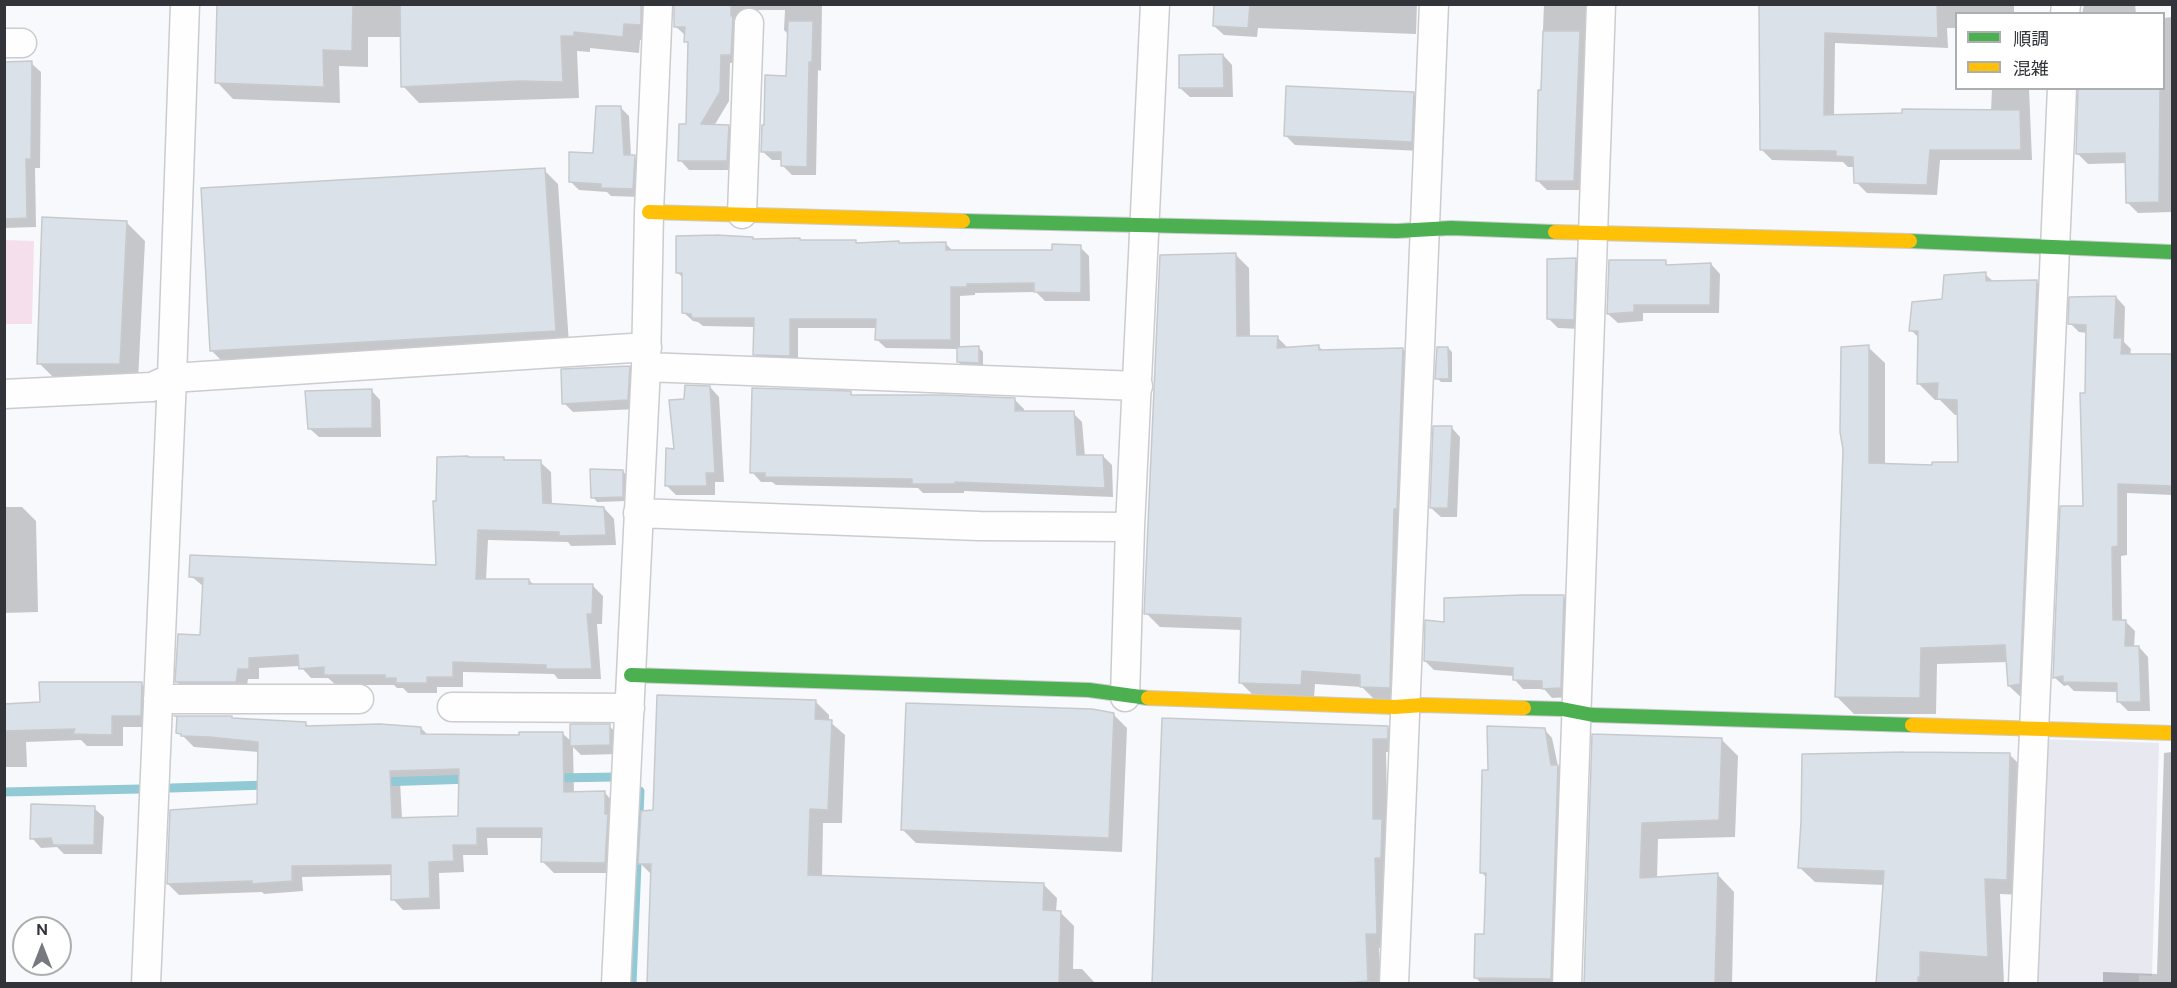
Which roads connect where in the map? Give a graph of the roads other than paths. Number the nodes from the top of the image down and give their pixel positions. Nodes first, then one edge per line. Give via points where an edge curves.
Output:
1 (185, 4) edge
2 (658, 4) edge
3 (1155, 4) edge
4 (1434, 4) edge
5 (1601, 4) edge
6 (749, 23) dead end
7 (2062, 90) edge
8 (649, 212) junction
9 (742, 214) junction
10 (1144, 226) junction
11 (1425, 229) junction
12 (1593, 233) junction
13 (2055, 248) junction
14 (2172, 252) edge
15 (646, 357) junction
16 (172, 378) junction
17 (1138, 386) junction
18 (4, 394) edge
19 (638, 513) junction
20 (1130, 527) junction
21 (641, 675) junction
22 (1125, 697) junction
23 (158, 699) junction
24 (359, 699) dead end
25 (1407, 706) junction
26 (452, 708) dead end
27 (630, 708) junction
28 (1576, 711) junction
29 (2034, 729) junction
30 (2172, 733) edge
31 (146, 984) edge
32 (616, 984) edge
33 (1394, 984) edge
34 (1567, 984) edge
35 (2023, 984) edge

1 - 16 street
2 - 8 street
3 - 10 street
4 - 11 street
5 - 12 street
6 - 9 street
7 - 13 street
8 - 9 street
8 - 15 street
9 - 10 street
10 - 11 street
10 - 17 street
11 - 12 street
11 - 25 street
12 - 13 street
12 - 28 street
13 - 14 street
13 - 29 street
15 - 16 street
15 - 17 street
15 - 19 street
16 - 18 street via 152,387
16 - 23 street
17 - 20 street
19 - 20 street via 979,526
19 - 21 street
20 - 22 street
21 - 22 street via 1089,690
21 - 27 street
22 - 25 street
23 - 24 street
23 - 31 street
25 - 28 street
25 - 33 street
26 - 27 street
27 - 32 street
28 - 29 street via 1593,715
28 - 34 street
29 - 30 street
29 - 35 street

